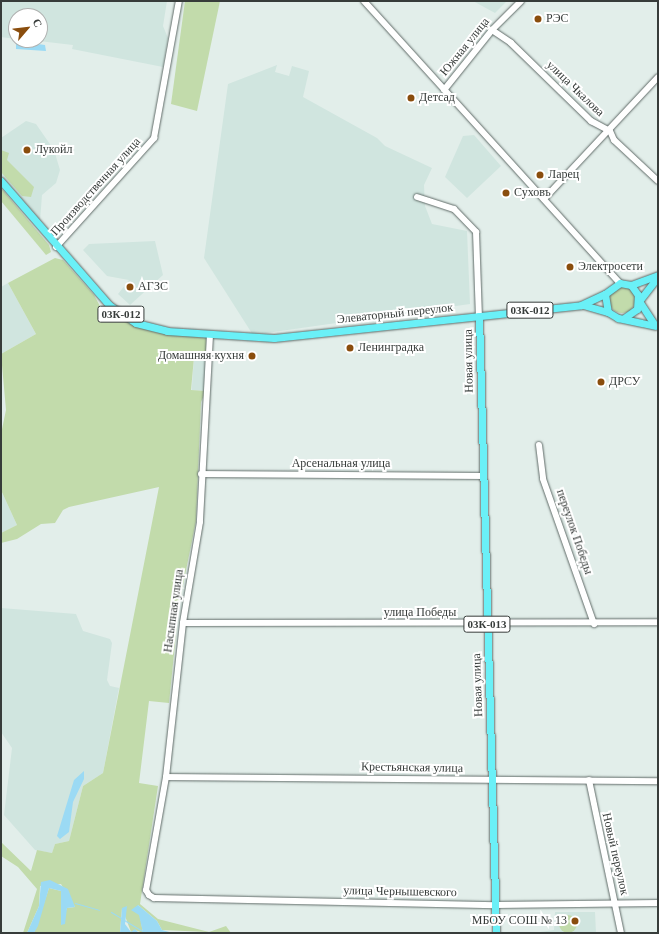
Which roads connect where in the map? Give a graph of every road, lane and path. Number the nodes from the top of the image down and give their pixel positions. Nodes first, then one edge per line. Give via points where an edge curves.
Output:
1 (179, 1) edge
2 (364, 1) edge
3 (521, 1) edge
4 (492, 30) junction
5 (658, 77) edge
6 (444, 90) junction
7 (610, 131) junction
8 (1, 181) edge
9 (658, 181) edge
10 (417, 197) dead end
11 (544, 199) junction
12 (56, 247) junction
13 (658, 276) edge
14 (616, 284) junction
15 (631, 285) junction
16 (605, 294) junction
17 (639, 301) junction
18 (581, 305) junction
19 (608, 312) junction
20 (479, 316) junction
21 (624, 318) junction
22 (657, 327) edge
23 (210, 335) junction
24 (539, 445) dead end
25 (200, 474) junction
26 (482, 476) junction
27 (658, 622) edge
28 (183, 623) junction
29 (487, 624) junction
30 (594, 624) junction
31 (166, 777) junction
32 (491, 780) junction
33 (589, 780) junction
34 (658, 781) edge
35 (146, 890) joint
36 (658, 903) edge
37 (496, 905) junction
38 (615, 905) junction
39 (496, 933) edge
40 (621, 933) edge

1 - 12 street, Производственная улица via 154,138
2 - 6 street
3 - 4 street, Южная улица
4 - 6 street, Южная улица
4 - 7 street, улица Чкалова via 511,43 591,121
5 - 7 street
6 - 11 street
7 - 9 street, улица Чкалова via 614,140
7 - 11 street
8 - 12 main road, 03К-012
10 - 20 street via 454,210 476,232
11 - 14 street
12 - 23 main road, 03К-012 via 98,294 122,315 156,329
13 - 15 main road
13 - 17 main road
14 - 15 main road
14 - 16 main road
15 - 17 main road
16 - 18 main road, Элеваторный переулок
16 - 19 main road
17 - 21 main road via 634,313
17 - 22 main road
18 - 19 main road, Элеваторный переулок
18 - 20 main road, Элеваторный переулок / 03К-012
19 - 21 main road
20 - 23 main road, Элеваторный переулок / 03К-012 via 274,338
20 - 26 main road, Новая улица / 03К-013
21 - 22 main road
23 - 25 street, Насыпная улица via 211,367 204,404
24 - 30 street, переулок Победы via 544,479
25 - 26 street, Арсенальная улица
25 - 28 street, Насыпная улица via 200,522
26 - 29 main road, Новая улица / 03К-013
27 - 30 street, улица Победы
28 - 29 street, улица Победы
28 - 31 street, Насыпная улица
29 - 30 street, улица Победы
29 - 32 main road, Новая улица / 03К-013
31 - 32 street, Крестьянская улица
31 - 35 street, Насыпная улица
32 - 33 street, Крестьянская улица
32 - 37 main road, Новая улица / 03К-013
33 - 34 street, Крестьянская улица
33 - 38 street, Новый переулок
35 - 37 street, улица Чернышевского via 154,898
36 - 38 street, улица Чернышевского
37 - 38 street, улица Чернышевского
37 - 39 main road, Новая улица / 03К-013
38 - 40 street, Новый переулок

